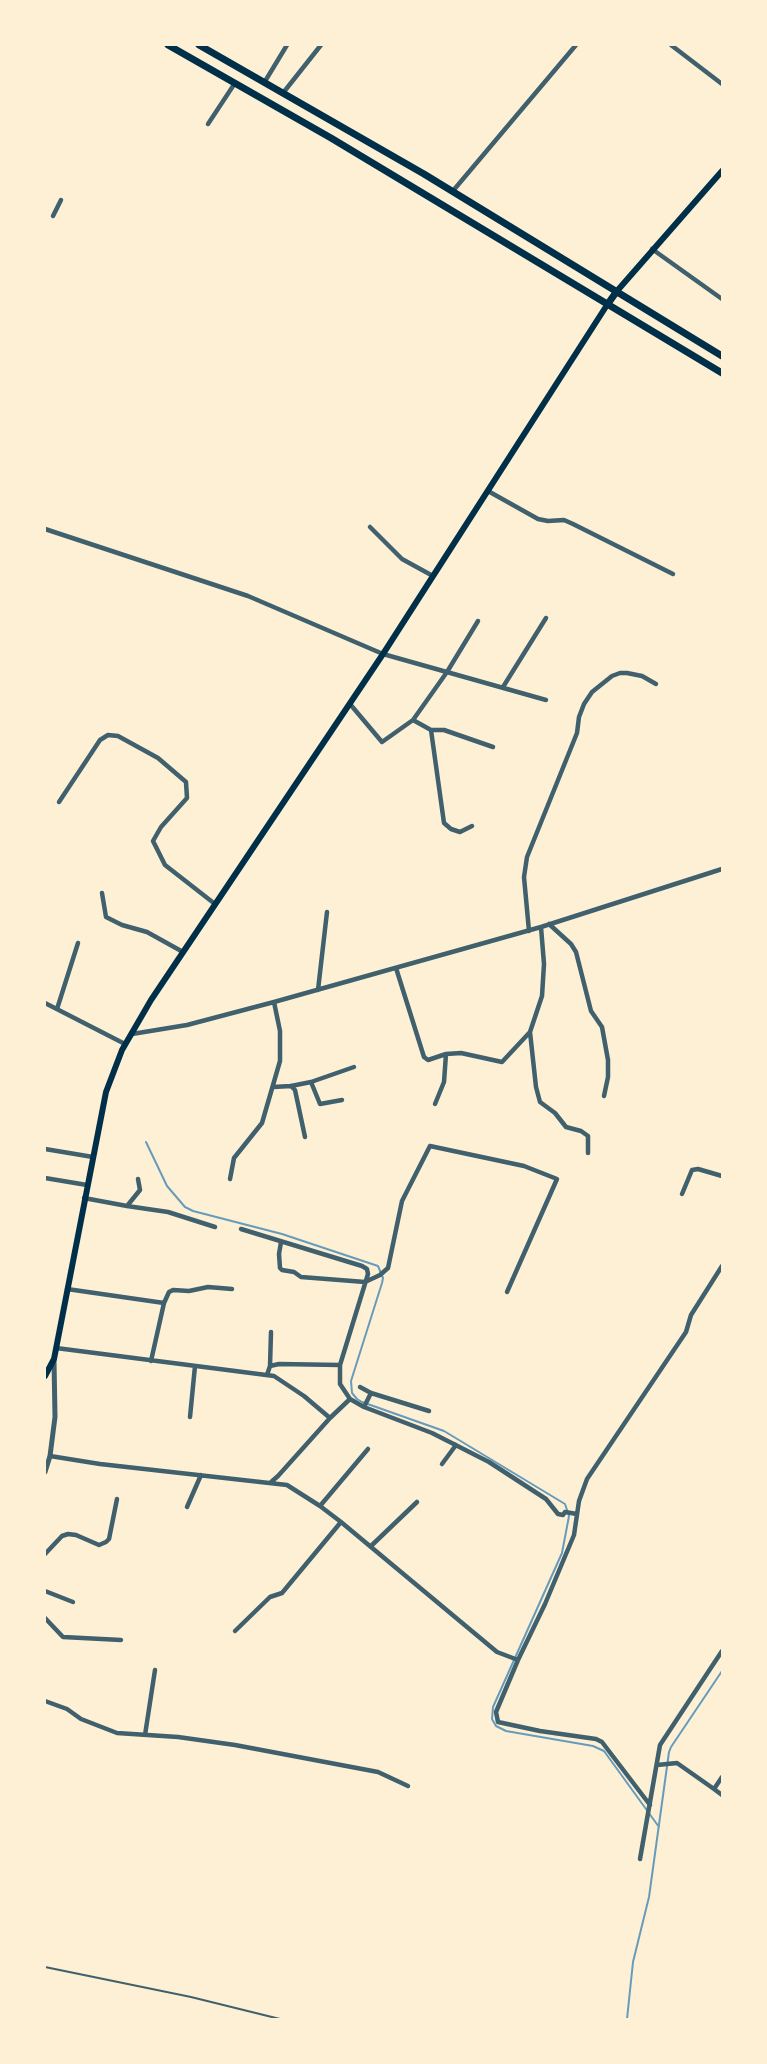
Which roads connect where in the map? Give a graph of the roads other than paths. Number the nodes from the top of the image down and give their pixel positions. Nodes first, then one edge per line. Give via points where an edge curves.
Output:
1 (168, 45) edge
2 (199, 45) edge
3 (287, 45) edge
4 (321, 45) edge
5 (576, 45) edge
6 (671, 45) edge
7 (226, 61) junction
8 (216, 72) junction
9 (235, 83) junction
10 (264, 83) junction
11 (722, 84) edge
12 (283, 93) junction
13 (208, 124) dead end
14 (722, 171) edge
15 (452, 192) junction
16 (61, 200) dead end
17 (53, 216) dead end
18 (652, 249) junction
19 (617, 291) junction
20 (722, 299) edge
21 (607, 305) junction
22 (722, 356) edge
23 (722, 373) edge
24 (488, 491) junction
25 (369, 527) dead end
26 (45, 529) edge
27 (673, 574) dead end
28 (433, 576) junction
29 (546, 618) dead end
30 (478, 621) dead end
31 (383, 654) junction
32 (447, 672) junction
33 (656, 684) dead end
34 (503, 687) junction
35 (546, 700) dead end
36 (350, 704) junction
37 (412, 720) junction
38 (431, 730) junction
39 (493, 747) dead end
40 (59, 802) dead end
41 (472, 826) dead end
42 (722, 869) edge
43 (102, 892) dead end
44 (215, 904) junction
45 (327, 912) dead end
46 (549, 924) junction
47 (541, 927) junction
48 (528, 931) junction
49 (78, 943) dead end
50 (183, 952) junction
51 (396, 968) junction
52 (318, 990) junction
53 (274, 1002) junction
54 (45, 1003) edge
55 (57, 1009) junction
56 (530, 1032) junction
57 (132, 1034) junction
58 (125, 1044) junction
59 (446, 1054) junction
60 (354, 1067) dead end
61 (311, 1082) junction
62 (291, 1086) junction
63 (273, 1087) junction
64 (604, 1096) dead end
65 (342, 1100) dead end
66 (435, 1104) dead end
67 (305, 1137) dead end
68 (45, 1149) edge
69 (588, 1153) dead end
70 (93, 1157) junction
71 (722, 1176) edge
72 (45, 1178) edge
73 (138, 1179) dead end
74 (230, 1179) dead end
75 (87, 1185) junction
76 (682, 1194) dead end
77 (84, 1198) junction
78 (126, 1206) junction
79 (215, 1227) dead end
80 (241, 1229) dead end
81 (281, 1242) junction
82 (722, 1266) edge
83 (365, 1282) junction
84 (67, 1289) junction
85 (232, 1289) dead end
86 (507, 1292) dead end
87 (164, 1303) junction
88 (271, 1332) dead end
89 (56, 1348) junction
90 (54, 1359) junction
91 (151, 1360) junction
92 (340, 1365) junction
93 (195, 1366) junction
94 (270, 1366) junction
95 (267, 1375) junction
96 (45, 1376) edge
97 (360, 1387) dead end
98 (370, 1396) junction
99 (350, 1399) junction
100 (364, 1407) junction
101 (429, 1411) dead end
102 (190, 1417) dead end
103 (330, 1418) junction
104 (456, 1445) junction
105 (368, 1449) dead end
106 (50, 1456) junction
107 (442, 1464) dead end
108 (45, 1472) edge
109 (201, 1475) junction
110 (270, 1483) junction
111 (117, 1499) dead end
112 (417, 1502) dead end
113 (320, 1506) junction
114 (188, 1507) dead end
115 (577, 1514) junction
116 (341, 1522) junction
117 (371, 1546) junction
118 (45, 1554) edge
119 (45, 1591) edge
120 (74, 1602) dead end
121 (45, 1618) edge
122 (235, 1631) dead end
123 (121, 1640) dead end
124 (722, 1651) edge
125 (518, 1660) junction
126 (155, 1670) dead end
127 (45, 1701) edge
128 (145, 1735) junction
129 (660, 1765) junction
130 (722, 1777) edge
131 (408, 1786) dead end
132 (714, 1789) junction
133 (722, 1795) edge
134 (650, 1805) junction
135 (640, 1859) dead end
136 (45, 1967) edge
137 (279, 2019) edge

1 - 8 highway
2 - 7 highway
3 - 10 street
4 - 12 street
5 - 15 street
6 - 11 street
7 - 8 highway
7 - 10 highway
8 - 9 highway
9 - 13 street
9 - 21 highway
10 - 12 highway
12 - 15 highway
14 - 18 main road
15 - 19 highway
16 - 17 street
18 - 19 main road
18 - 20 street
19 - 21 highway
19 - 22 highway
21 - 23 highway
21 - 24 main road
24 - 27 street via 538,519 564,520
24 - 28 main road
25 - 28 street via 402,559
26 - 31 street via 249,596
28 - 31 main road
29 - 34 street
30 - 32 street
31 - 32 street
31 - 36 main road
32 - 34 street
32 - 37 street
33 - 48 street via 642,676 620,673 592,692 584,704 577,733 527,857 524,877
34 - 35 street
36 - 37 street via 382,741
36 - 44 main road
37 - 38 street
38 - 39 street via 444,730
38 - 41 street via 444,823 450,830 460,832
40 - 44 street via 100,740 108,735 118,736 158,758 186,782 187,798 153,841 165,865
42 - 46 street
43 - 50 street via 106,916
44 - 50 main road
45 - 52 street
46 - 47 street
46 - 64 street via 572,944 588,1004 602,1027 608,1060
47 - 48 street
47 - 56 street via 543,996
48 - 51 street
49 - 55 street
50 - 57 main road
51 - 52 street
51 - 59 street via 424,1058
52 - 53 street
53 - 57 street
53 - 63 street via 281,1046
54 - 55 street
55 - 58 street
56 - 59 street via 502,1062 461,1053
56 - 69 street via 540,1102 566,1127 588,1136
57 - 58 main road
58 - 70 main road via 106,1092
59 - 66 street via 444,1082
60 - 61 street
61 - 62 street
61 - 65 street via 320,1104
62 - 63 street
62 - 67 street
63 - 74 street via 262,1123 234,1158
68 - 70 street
70 - 75 main road
71 - 76 street via 692,1170
72 - 75 street
73 - 78 street via 140,1190
75 - 77 main road
77 - 78 street
77 - 84 main road
78 - 79 street via 168,1212
80 - 81 street
81 - 83 street via 362,1266 368,1274
81 - 83 street via 282,1270 300,1276
82 - 115 street via 691,1315 686,1332 587,1479
83 - 86 street via 388,1268 402,1201 430,1146 524,1166 557,1179
83 - 92 street
84 - 87 street
84 - 89 main road
85 - 87 street via 173,1290
87 - 91 street
88 - 94 street
89 - 90 main road
89 - 91 street
90 - 96 main road
90 - 106 street via 55,1417
91 - 93 street
92 - 94 street
92 - 99 street via 340,1384
93 - 95 street
93 - 102 street
94 - 95 street
95 - 103 street via 304,1396
97 - 98 street
98 - 100 street
98 - 101 street
99 - 100 street
99 - 103 street
100 - 104 street
103 - 110 street
104 - 107 street
104 - 115 street via 540,1495 558,1514
105 - 113 street
106 - 108 street
106 - 109 street
109 - 110 street
109 - 114 street
110 - 113 street via 287,1485
111 - 118 street via 106,1542 99,1545 68,1534
112 - 117 street
113 - 116 street
115 - 125 street via 574,1535
116 - 117 street
116 - 122 street via 282,1593 270,1597
117 - 125 street via 497,1652
119 - 120 street
121 - 123 street via 63,1637
124 - 129 street via 662,1740
125 - 134 street via 496,1712 498,1722 602,1742
126 - 128 street
127 - 128 street via 117,1733
128 - 131 street via 235,1745 378,1772
129 - 132 street via 676,1763
129 - 134 street
130 - 132 street
132 - 133 street
134 - 135 street
136 - 137 lane

